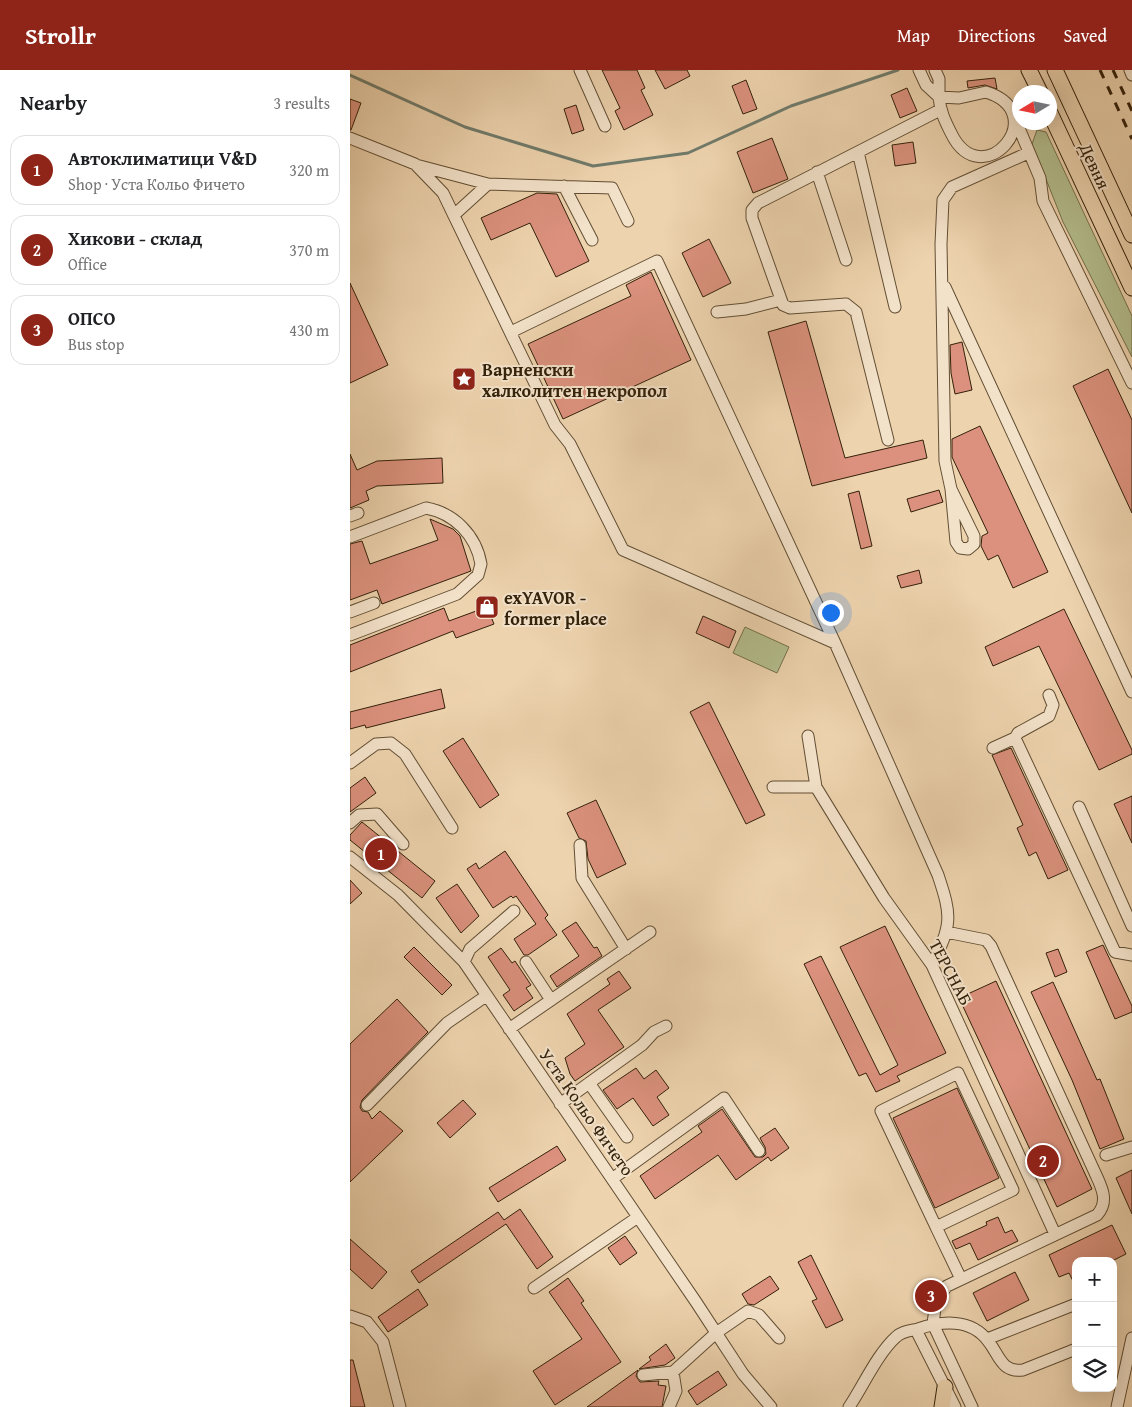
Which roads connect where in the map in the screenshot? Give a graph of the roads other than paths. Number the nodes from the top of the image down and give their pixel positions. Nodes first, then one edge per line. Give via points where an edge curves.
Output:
1 (580, 70) edge
2 (919, 70) edge
3 (1029, 70) edge
4 (1055, 70) edge
5 (1130, 70) edge
6 (937, 75) edge
7 (1132, 75) edge
8 (1036, 85) edge
9 (939, 97) junction
10 (940, 110) junction
11 (1012, 113) edge
12 (605, 126) dead end
13 (1057, 128) edge
14 (1013, 130) edge
15 (1019, 130) edge
16 (350, 138) edge
17 (858, 152) junction
18 (1028, 153) junction
19 (415, 164) junction
20 (817, 172) junction
21 (488, 184) junction
22 (564, 186) junction
23 (454, 215) junction
24 (628, 221) dead end
25 (1132, 235) edge
26 (592, 240) dead end
27 (846, 260) dead end
28 (943, 283) junction
29 (1132, 288) edge
30 (781, 300) junction
31 (895, 307) dead end
32 (717, 312) dead end
33 (511, 332) junction
34 (1132, 383) edge
35 (888, 440) dead end
36 (950, 489) dead end
37 (350, 536) edge
38 (374, 602) dead end
39 (350, 612) edge
40 (350, 635) edge
41 (835, 643) junction
42 (1132, 692) edge
43 (1049, 695) dead end
44 (808, 736) dead end
45 (1015, 738) junction
46 (993, 748) dead end
47 (350, 763) edge
48 (772, 786) dead end
49 (816, 787) junction
50 (1079, 807) dead end
51 (350, 823) edge
52 (452, 828) dead end
53 (404, 844) dead end
54 (580, 845) dead end
55 (350, 857) edge
56 (514, 911) dead end
57 (1132, 926) edge
58 (650, 932) dead end
59 (946, 932) junction
60 (626, 949) junction
61 (1132, 955) edge
62 (464, 962) junction
63 (526, 962) dead end
64 (932, 965) junction
65 (486, 996) junction
66 (551, 1000) junction
67 (666, 1026) dead end
68 (509, 1029) junction
69 (588, 1083) junction
70 (560, 1104) junction
71 (367, 1105) dead end
72 (627, 1137) dead end
73 (1132, 1146) edge
74 (759, 1151) dead end
75 (1106, 1155) dead end
76 (612, 1179) junction
77 (638, 1217) junction
78 (936, 1228) junction
79 (1055, 1234) junction
80 (961, 1279) junction
81 (534, 1288) dead end
82 (1072, 1306) edge
83 (350, 1316) edge
84 (932, 1324) junction
85 (916, 1330) junction
86 (716, 1333) junction
87 (780, 1338) dead end
88 (1132, 1338) edge
89 (987, 1339) junction
90 (1072, 1351) edge
91 (673, 1372) junction
92 (642, 1375) dead end
93 (945, 1387) junction
94 (400, 1407) edge
95 (669, 1407) edge
96 (772, 1407) edge
97 (849, 1407) edge
98 (942, 1407) edge
99 (955, 1407) edge
100 (972, 1407) edge
101 (1117, 1407) edge

1 - 12 street
2 - 9 street via 926,85
3 - 8 main road
4 - 25 main road, Девня
5 - 7 street
6 - 9 street
9 - 10 street
9 - 11 street via 959,98 986,92 1002,99
10 - 14 street via 960,148 976,156 987,156 1004,148
10 - 17 street
13 - 29 main road, Девня
15 - 18 street
16 - 19 street
17 - 20 street
17 - 31 street
18 - 28 street via 952,187 943,200 940,244
18 - 34 street via 1040,178 1043,201
19 - 21 street
19 - 23 street via 443,193
20 - 27 street
20 - 30 street via 758,202 752,210
21 - 22 street
21 - 23 street
22 - 24 street via 612,188
22 - 26 street
23 - 33 street
28 - 36 street via 945,461
28 - 42 street
30 - 32 street
30 - 35 street via 788,308 842,304 854,308
33 - 41 street via 555,425 570,444 623,550
33 - 41 street via 657,262
37 - 40 street via 426,508 439,511 464,527 481,564 478,575 457,594
38 - 39 street
41 - 59 street via 938,874 949,909
43 - 45 street via 1053,705 1049,716 1018,733
44 - 49 street, ТЕРСНАБ
45 - 46 street
45 - 61 street via 1115,952
47 - 52 street via 376,744 391,742 405,754
48 - 49 street
49 - 64 street, ТЕРСНАБ via 884,898
50 - 57 street
51 - 53 street via 359,815 377,814
54 - 60 street via 582,878
55 - 62 street, Уста Кольо Фичето via 398,895
56 - 62 street via 470,949
58 - 60 street
59 - 64 street
59 - 79 street via 986,940 991,946 1101,1186 1103,1205 1097,1215
60 - 66 street
62 - 65 street, Уста Кольо Фичето
63 - 66 street
64 - 79 street, ТЕРСНАБ
65 - 68 street, Уста Кольо Фичето
65 - 71 street via 447,1024
66 - 68 street
67 - 69 street
68 - 70 street, Уста Кольо Фичето
69 - 70 street
69 - 72 street
70 - 76 street, Уста Кольо Фичето
73 - 75 street
74 - 76 street via 724,1098
76 - 77 street, Уста Кольо Фичето
77 - 81 street
77 - 86 street, Уста Кольо Фичето
78 - 78 street via 1013,1190 958,1073 881,1111
78 - 80 street
79 - 80 street
80 - 84 street via 947,1286 936,1300
82 - 89 street
83 - 94 street via 367,1322 383,1342
84 - 85 street
84 - 89 street via 961,1323
84 - 100 street
85 - 93 street
85 - 97 street via 897,1335
86 - 87 street via 744,1312 752,1311 759,1314
86 - 91 street
86 - 96 street, Уста Кольо Фичето via 743,1374
88 - 101 street
89 - 90 street via 1004,1366 1015,1371
91 - 92 street
91 - 95 street via 676,1391
93 - 98 main road
93 - 99 street

